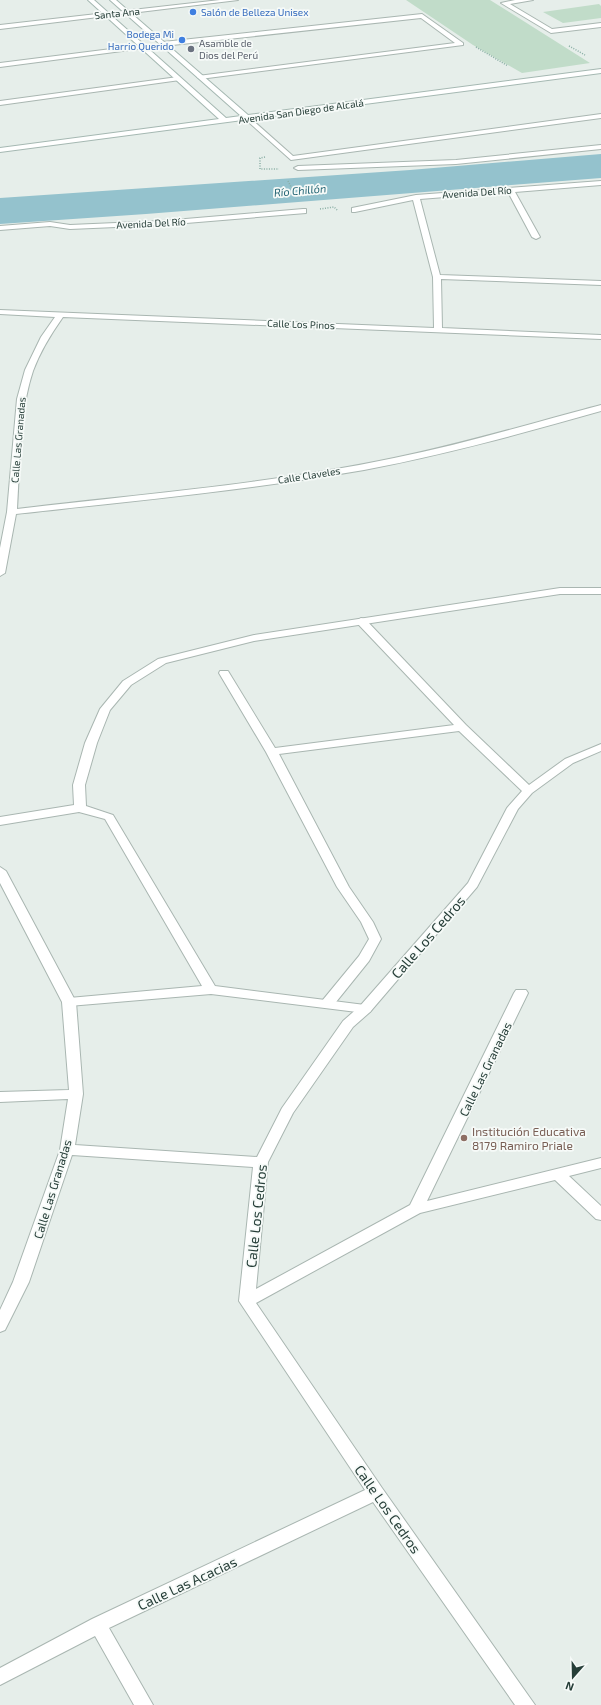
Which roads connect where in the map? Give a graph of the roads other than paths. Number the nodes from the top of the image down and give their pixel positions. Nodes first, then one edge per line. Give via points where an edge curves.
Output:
1 (91, 0) edge
2 (113, 0) edge
3 (234, 0) edge
4 (530, 0) edge
5 (128, 12) junction
6 (107, 14) junction
7 (601, 25) edge
8 (1, 26) edge
9 (163, 44) junction
10 (143, 47) junction
11 (0, 65) edge
12 (601, 66) edge
13 (601, 71) edge
14 (200, 77) junction
15 (178, 79) junction
16 (0, 103) edge
17 (240, 112) junction
18 (217, 115) junction
19 (601, 116) edge
20 (247, 118) junction
21 (225, 121) junction
22 (106, 130) junction
23 (112, 136) junction
24 (0, 144) edge
25 (601, 146) edge
26 (0, 150) edge
27 (298, 168) dead end
28 (601, 183) edge
29 (510, 190) junction
30 (416, 197) junction
31 (355, 210) dead end
32 (302, 211) dead end
33 (0, 228) edge
34 (536, 238) dead end
35 (437, 278) junction
36 (601, 283) edge
37 (0, 312) edge
38 (60, 315) junction
39 (438, 329) junction
40 (601, 337) edge
41 (601, 408) edge
42 (12, 512) junction
43 (0, 574) edge
44 (601, 591) edge
45 (361, 621) junction
46 (224, 673) dead end
47 (462, 727) junction
48 (601, 747) edge
49 (272, 752) junction
50 (528, 791) junction
51 (80, 808) junction
52 (0, 821) edge
53 (0, 871) edge
54 (211, 990) junction
55 (521, 994) dead end
56 (69, 1002) junction
57 (327, 1004) junction
58 (365, 1008) junction
59 (76, 1094) junction
60 (0, 1097) edge
61 (67, 1150) junction
62 (261, 1162) junction
63 (601, 1163) edge
64 (558, 1174) junction
65 (416, 1209) junction
66 (601, 1215) edge
67 (247, 1301) junction
68 (0, 1326) edge
69 (376, 1493) junction
70 (98, 1625) junction
71 (0, 1677) edge
72 (144, 1705) edge
73 (526, 1705) edge

1 - 6 street
2 - 5 street
3 - 5 street, Santa Ana
4 - 7 street via 504,3 551,31
5 - 6 street, Santa Ana
5 - 9 street
6 - 8 street, Santa Ana
6 - 10 street
9 - 14 street
9 - 14 street via 422,16 462,44
10 - 11 street
10 - 15 street
12 - 17 street, Avenida San Diego de Alcalá
13 - 20 street, Avenida San Diego de Alcalá
14 - 17 street
15 - 16 street
15 - 18 street
17 - 18 street, Avenida San Diego de Alcalá
17 - 20 street
18 - 21 street
18 - 22 street, Avenida San Diego de Alcalá
19 - 20 street via 291,158
20 - 21 street, Avenida San Diego de Alcalá
21 - 23 street, Avenida San Diego de Alcalá
22 - 23 street
22 - 24 street, Avenida San Diego de Alcalá
23 - 26 street, Avenida San Diego de Alcalá
25 - 27 street via 456,162
28 - 29 street, Avenida Del Río
29 - 30 street, Avenida Del Río
29 - 34 street
30 - 31 street, Avenida Del Río
30 - 35 street
32 - 33 street, Avenida Del Río via 162,223 70,227 50,224
35 - 36 street
35 - 39 street
37 - 38 street, Calle Los Pinos
38 - 39 street, Calle Los Pinos
38 - 42 street, Calle Las Granadas via 45,336 29,370 21,399
39 - 40 street, Calle Los Pinos
41 - 42 street, Calle Claveles via 492,438 365,467
42 - 43 street, Calle Las Granadas
44 - 45 street via 560,591
45 - 47 street
45 - 51 street via 254,638 162,660 127,683 105,709 91,743 79,785
46 - 49 street
47 - 49 street
47 - 50 street
48 - 50 street, Calle Los Cedros via 569,760
49 - 57 street via 343,887 367,922 375,939 364,958
50 - 58 street, Calle Los Cedros via 513,808 473,884
51 - 52 street
51 - 54 street via 109,817
53 - 56 street, Calle Las Granadas
54 - 56 street
54 - 57 street
55 - 65 street, Calle Las Granadas
56 - 59 street, Calle Las Granadas
57 - 58 street
58 - 62 street, Calle Los Cedros via 348,1024 287,1111
59 - 60 street
59 - 61 street, Calle Las Granadas
61 - 62 street
61 - 68 street, Calle Las Granadas via 21,1282
62 - 67 street, Calle Los Cedros
63 - 64 street
64 - 65 street
64 - 66 street
65 - 67 street
67 - 69 street, Calle Los Cedros
69 - 70 street, Calle Las Acacias
69 - 73 street, Calle Los Cedros
70 - 71 street, Calle Las Acacias
70 - 72 street

